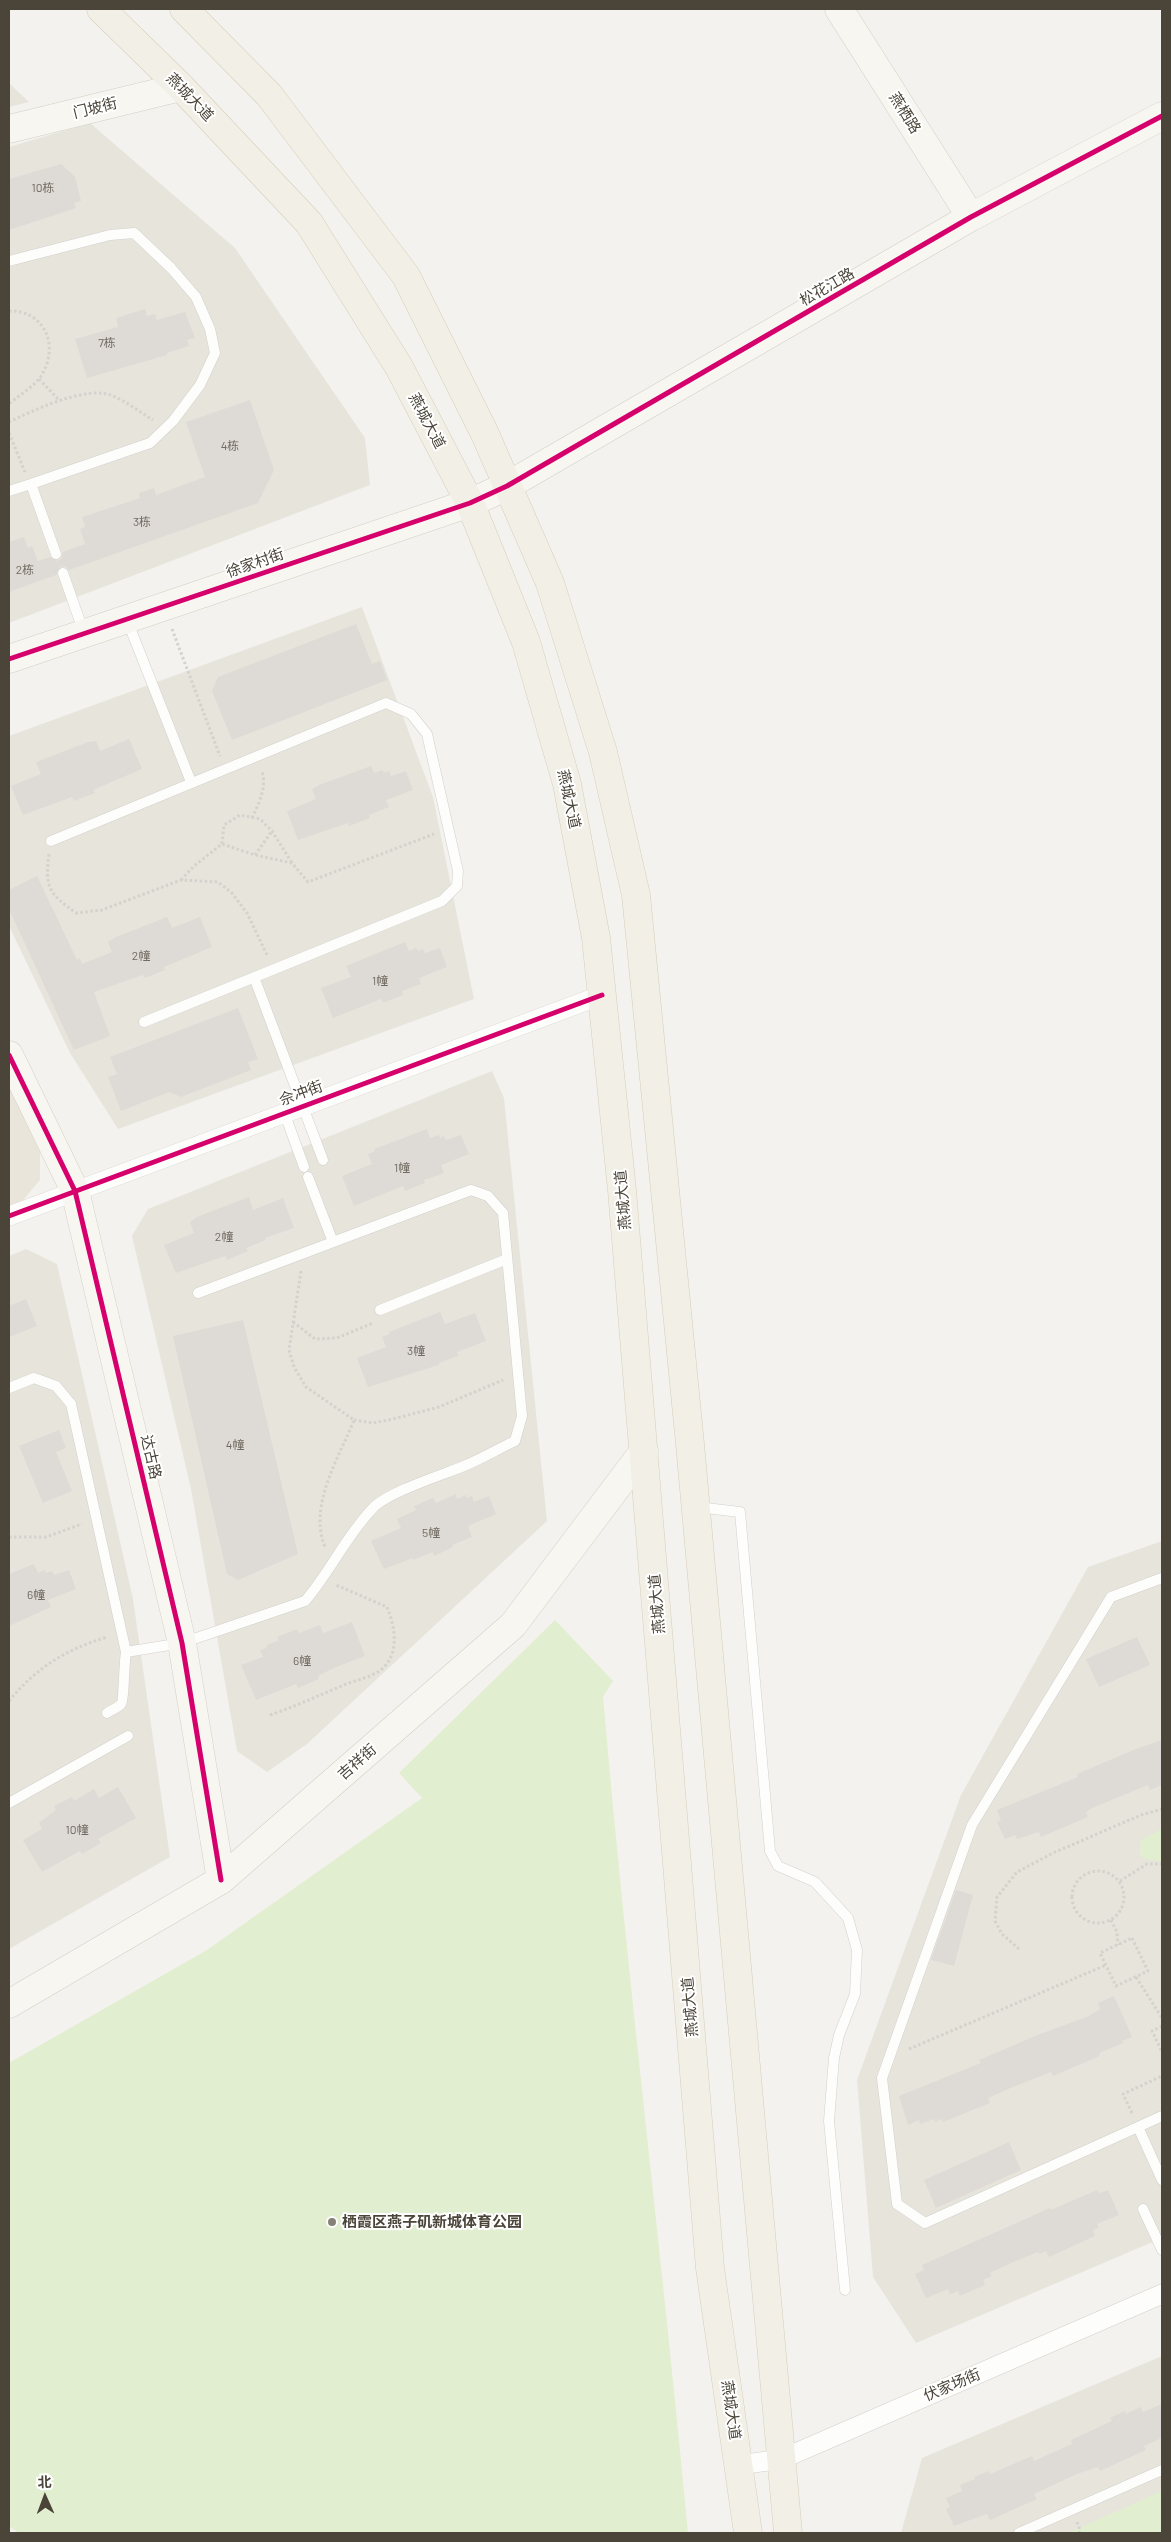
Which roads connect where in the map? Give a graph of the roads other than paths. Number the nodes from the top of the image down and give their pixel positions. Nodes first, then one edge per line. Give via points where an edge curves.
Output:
1 (102, 9) edge
2 (184, 9) edge
3 (839, 9) edge
4 (181, 87) junction
5 (1162, 116) edge
6 (9, 129) edge
7 (971, 217) junction
8 (9, 261) edge
9 (31, 484) junction
10 (508, 486) junction
11 (9, 491) edge
12 (470, 503) junction
13 (56, 554) dead end
14 (63, 573) dead end
15 (127, 619) junction
16 (84, 633) junction
17 (9, 659) edge
18 (191, 782) junction
19 (51, 841) road end
20 (254, 977) junction
21 (602, 995) junction
22 (144, 1022) dead end
23 (9, 1055) edge
24 (302, 1106) junction
25 (284, 1112) junction
26 (323, 1160) dead end
27 (75, 1191) junction
28 (9, 1216) edge
29 (333, 1242) junction
30 (507, 1259) junction
31 (198, 1293) dead end
32 (380, 1310) road end
33 (9, 1388) edge
34 (644, 1451) junction
35 (696, 1507) junction
36 (1162, 1578) edge
37 (182, 1643) junction
38 (126, 1652) junction
39 (107, 1713) dead end
40 (128, 1736) dead end
41 (9, 1803) edge
42 (221, 1880) junction
43 (9, 2004) edge
44 (1162, 2116) edge
45 (1138, 2127) junction
46 (1162, 2180) edge
47 (1143, 2209) dead end
48 (1162, 2250) edge
49 (845, 2290) dead end
50 (1162, 2294) edge
51 (782, 2459) junction
52 (739, 2465) junction
53 (1162, 2470) edge
54 (748, 2533) edge
55 (788, 2533) edge
56 (1019, 2533) edge

1 - 4 main road, 燕城大道
2 - 10 main road via 269,95 406,276
3 - 7 street, 燕栖路
4 - 6 street, 门坡街
4 - 12 main road, 燕城大道 via 309,223 399,367
5 - 7 street, 松花江路
7 - 10 street, 松花江路
8 - 9 lane via 110,235 134,233 196,297 210,329 215,353 200,385 150,443
9 - 11 lane
9 - 13 lane
10 - 12 street, 徐家村街
10 - 35 main road via 550,583 602,752 636,895
12 - 15 street, 徐家村街
12 - 21 main road, 燕城大道 via 526,642 567,784 596,938
14 - 16 lane
15 - 16 street, 徐家村街
15 - 18 lane
16 - 17 street, 徐家村街
18 - 19 lane
18 - 20 lane via 386,703 412,714 427,734 458,871 457,886 442,901
20 - 22 lane
20 - 24 lane
21 - 24 street, 佘冲街
21 - 34 main road, 燕城大道
23 - 27 street, 达古路
24 - 25 street, 佘冲街
24 - 26 lane
25 - 27 street, 佘冲街
25 - 29 lane
27 - 28 street, 佘冲街
27 - 37 street, 达古路
29 - 30 lane via 471,1190 488,1196 503,1212
29 - 31 lane
30 - 32 lane
30 - 37 lane via 522,1416 515,1441 374,1506 304,1601
33 - 38 lane via 34,1378 56,1386 71,1404
34 - 42 street, 吉祥街 via 513,1625
34 - 52 main road, 燕城大道 via 710,2268
35 - 49 lane via 740,1512 770,1851 778,1866 815,1882 848,1918 857,1950 855,1994 834,2058 829,2121
35 - 51 main road
36 - 45 lane via 1111,1597 972,1825 882,2078 897,2204 925,2223
37 - 38 lane
37 - 42 street, 达古路
38 - 39 lane via 122,1673 125,1698 122,1704
40 - 41 lane
42 - 43 street, 吉祥街
44 - 45 lane
45 - 46 lane
47 - 48 lane
50 - 51 street, 伏家场街
51 - 52 street, 伏家场街
51 - 55 main road
52 - 54 main road, 燕城大道
53 - 56 lane

